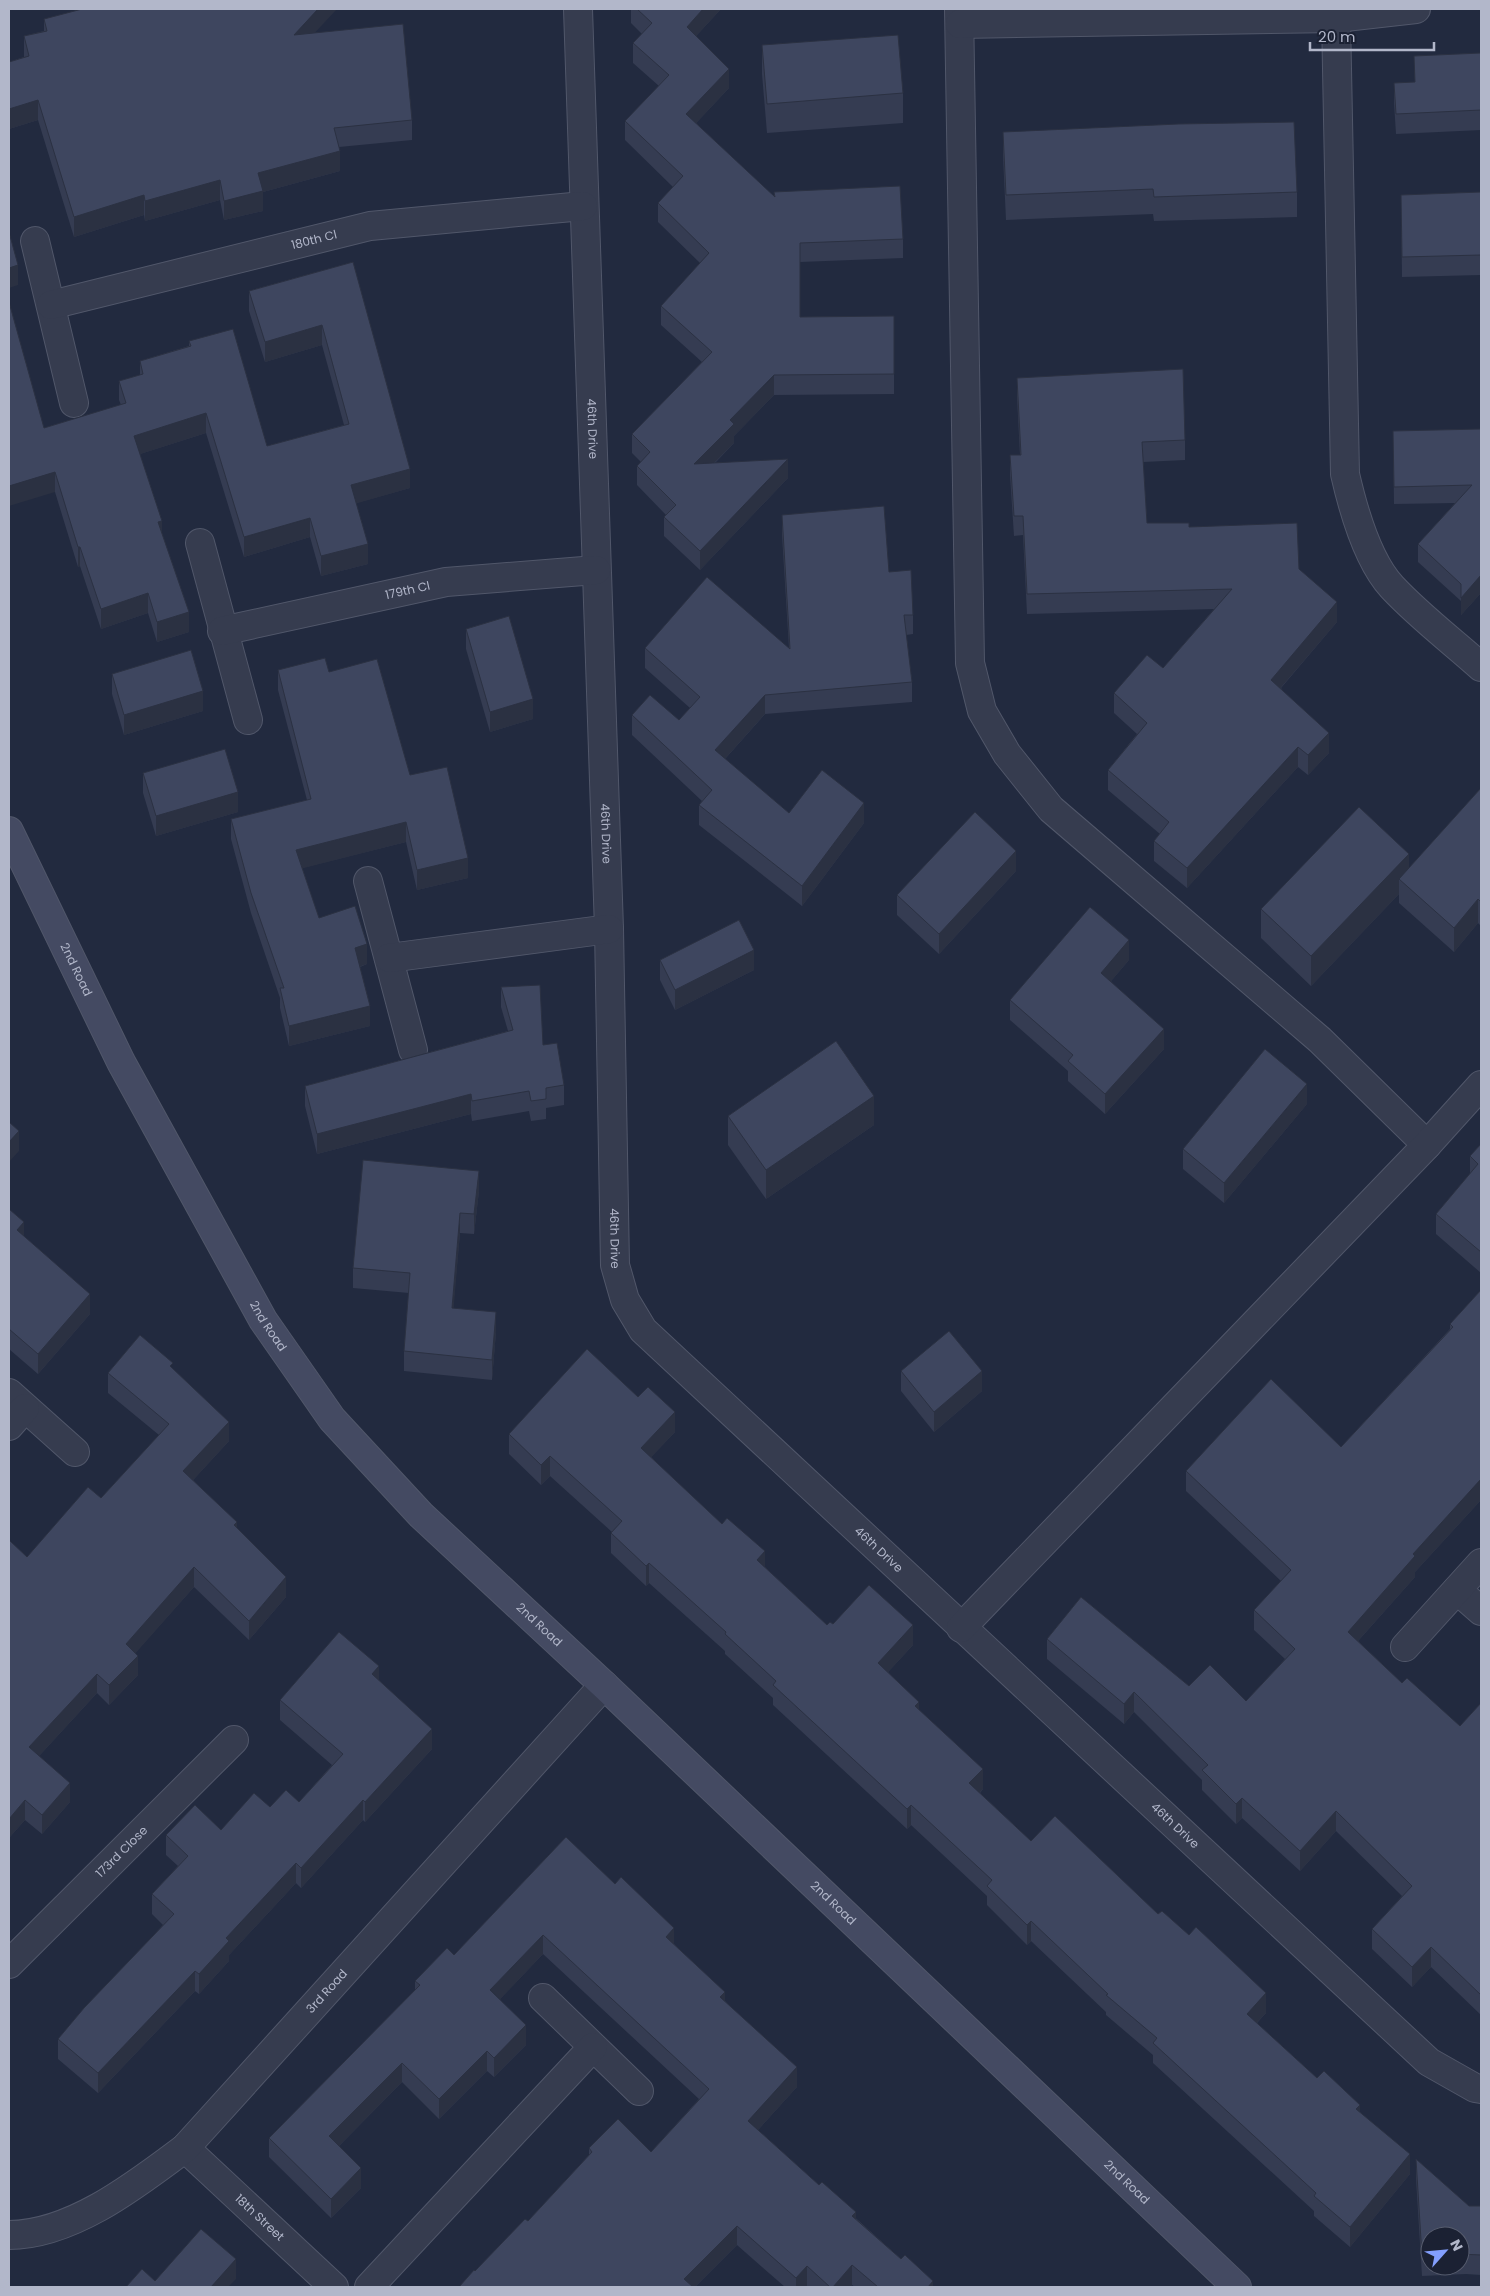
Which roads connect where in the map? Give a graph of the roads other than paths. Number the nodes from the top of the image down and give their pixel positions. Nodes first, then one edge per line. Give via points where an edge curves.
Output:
1 (578, 9) edge
2 (1416, 9) edge
3 (960, 16) edge
4 (1336, 18) junction
5 (583, 206) junction
6 (35, 240) dead end
7 (51, 305) junction
8 (74, 403) dead end
9 (200, 543) dead end
10 (596, 570) junction
11 (222, 631) junction
12 (1481, 667) edge
13 (248, 720) dead end
14 (9, 831) edge
15 (368, 881) dead end
16 (609, 929) junction
17 (389, 958) junction
18 (413, 1050) dead end
19 (1481, 1085) edge
20 (1427, 1145) junction
21 (14, 1409) edge
22 (75, 1452) dead end
23 (1481, 1563) edge
24 (1457, 1590) junction
25 (1481, 1611) edge
26 (961, 1628) junction
27 (1405, 1647) dead end
28 (604, 1686) junction
29 (234, 1740) dead end
30 (9, 1964) edge
31 (543, 1998) dead end
32 (592, 2047) junction
33 (1481, 2089) edge
34 (639, 2091) dead end
35 (185, 2148) junction
36 (9, 2236) edge
37 (334, 2287) edge
38 (369, 2287) edge
39 (1238, 2287) edge

1 - 5 street, 46th Drive
2 - 4 street
3 - 4 street
3 - 20 street via 970,663 982,711 1007,754 1051,809 1320,1040
4 - 12 street via 1345,474 1355,515 1371,553 1391,586
5 - 7 street, 180th Cl via 370,226
5 - 10 street, 46th Drive
6 - 7 street
7 - 8 street
9 - 11 street
10 - 11 street, 179th Cl via 446,582
10 - 16 street, 46th Drive
11 - 13 street
14 - 28 street, 2nd Road via 121,1062 263,1320 332,1419 421,1515
15 - 17 street
16 - 17 street
16 - 26 street, 46th Drive via 615,1264 626,1300 643,1330
17 - 18 street
19 - 20 street
20 - 26 street
21 - 22 street
23 - 24 street
24 - 25 street
24 - 27 street
26 - 33 street, 46th Drive via 1429,2062
28 - 35 street, 3rd Road
28 - 39 street, 2nd Road
29 - 30 street, 173rd Close
31 - 32 street
32 - 34 street
32 - 38 street
35 - 36 street, 3rd Road via 126,2193 82,2216 26,2235
35 - 37 street, 18th Street

